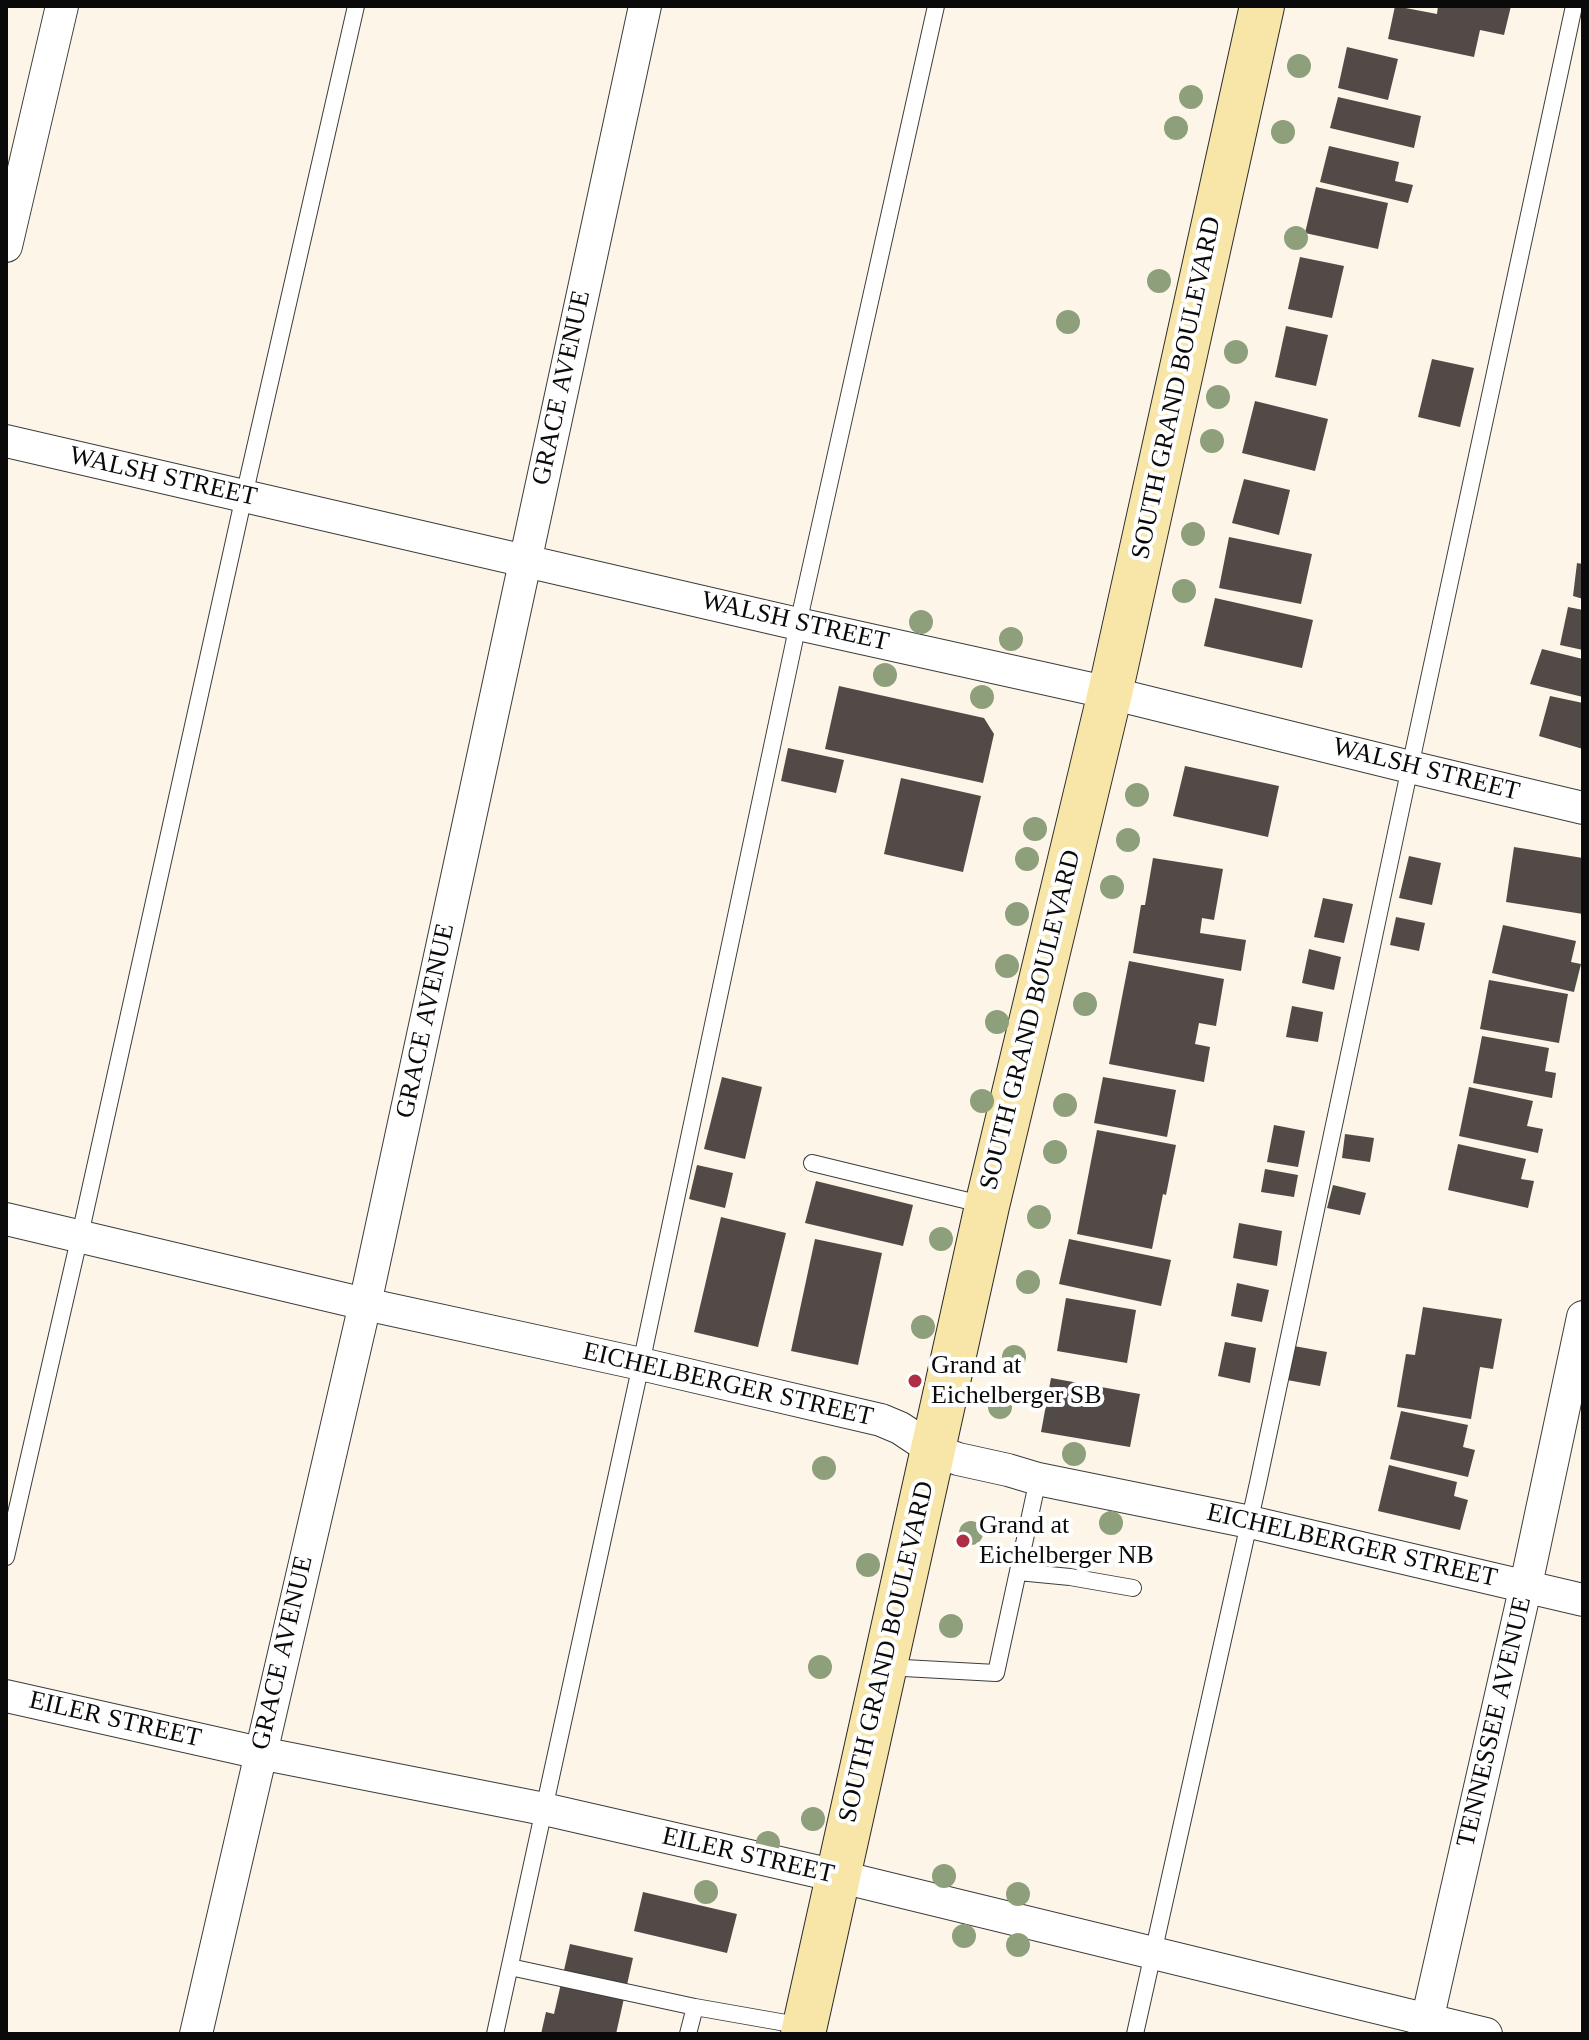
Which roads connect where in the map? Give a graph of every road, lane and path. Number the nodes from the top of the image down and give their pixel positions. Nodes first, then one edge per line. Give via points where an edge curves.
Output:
1 (62, 6) edge
2 (356, 6) edge
3 (645, 6) edge
4 (936, 6) edge
5 (1262, 6) edge
6 (1574, 6) edge
7 (6, 246) edge
8 (6, 441) edge
9 (244, 496) junction
10 (525, 560) junction
11 (798, 624) junction
12 (1110, 693) junction
13 (1410, 767) junction
14 (1583, 808) edge
15 (812, 1163) dead end
16 (987, 1206) junction
17 (6, 1219) edge
18 (80, 1235) junction
19 (365, 1304) junction
20 (1583, 1317) edge
21 (641, 1364) junction
22 (933, 1450) junction
23 (1038, 1479) junction
24 (1250, 1522) junction
25 (6, 1557) edge
26 (1018, 1572) junction
27 (1526, 1585) junction
28 (1133, 1588) dead end
29 (1583, 1600) edge
30 (884, 1667) junction
31 (6, 1696) edge
32 (260, 1753) junction
33 (544, 1809) junction
34 (837, 1876) junction
35 (1153, 1954) junction
36 (510, 1967) junction
37 (695, 2007) junction
38 (1426, 2028) edge
39 (804, 2030) edge
40 (196, 2034) edge
41 (495, 2034) edge
42 (688, 2034) edge
43 (1135, 2034) edge
44 (1486, 2034) edge

1 - 7 street
2 - 9 lane
3 - 10 street, GRACE AVENUE
4 - 11 lane
5 - 12 main road, SOUTH GRAND BOULEVARD
6 - 13 lane
8 - 9 street, WALSH STREET
9 - 10 street, WALSH STREET
9 - 18 lane
10 - 11 street, WALSH STREET
10 - 19 street, GRACE AVENUE
11 - 12 street, WALSH STREET
11 - 21 lane
12 - 13 street, WALSH STREET
12 - 16 main road, SOUTH GRAND BOULEVARD
13 - 14 street, WALSH STREET
13 - 24 lane
15 - 16 lane
16 - 22 main road, SOUTH GRAND BOULEVARD
17 - 18 street, EICHELBERGER STREET
18 - 19 street, EICHELBERGER STREET
18 - 25 lane
19 - 21 street, EICHELBERGER STREET
19 - 32 street, GRACE AVENUE
20 - 27 street, TENNESSEE AVENUE
21 - 22 street, EICHELBERGER STREET via 881,1420
21 - 33 lane
22 - 23 street, EICHELBERGER STREET
22 - 30 main road, SOUTH GRAND BOULEVARD
23 - 24 street, EICHELBERGER STREET
23 - 26 lane
24 - 27 street, EICHELBERGER STREET
24 - 35 lane
26 - 28 lane
26 - 30 lane via 996,1673
27 - 29 street, EICHELBERGER STREET
27 - 38 street, TENNESSEE AVENUE
30 - 34 main road, SOUTH GRAND BOULEVARD
31 - 32 street, EILER STREET
32 - 33 street, EILER STREET
32 - 40 street, GRACE AVENUE
33 - 34 street, EILER STREET
33 - 36 lane
34 - 35 street, EILER STREET
34 - 39 main road, SOUTH GRAND BOULEVARD
35 - 38 street, EILER STREET
35 - 43 lane
36 - 37 lane
36 - 41 lane
37 - 39 lane
37 - 42 lane
38 - 44 street, EILER STREET

